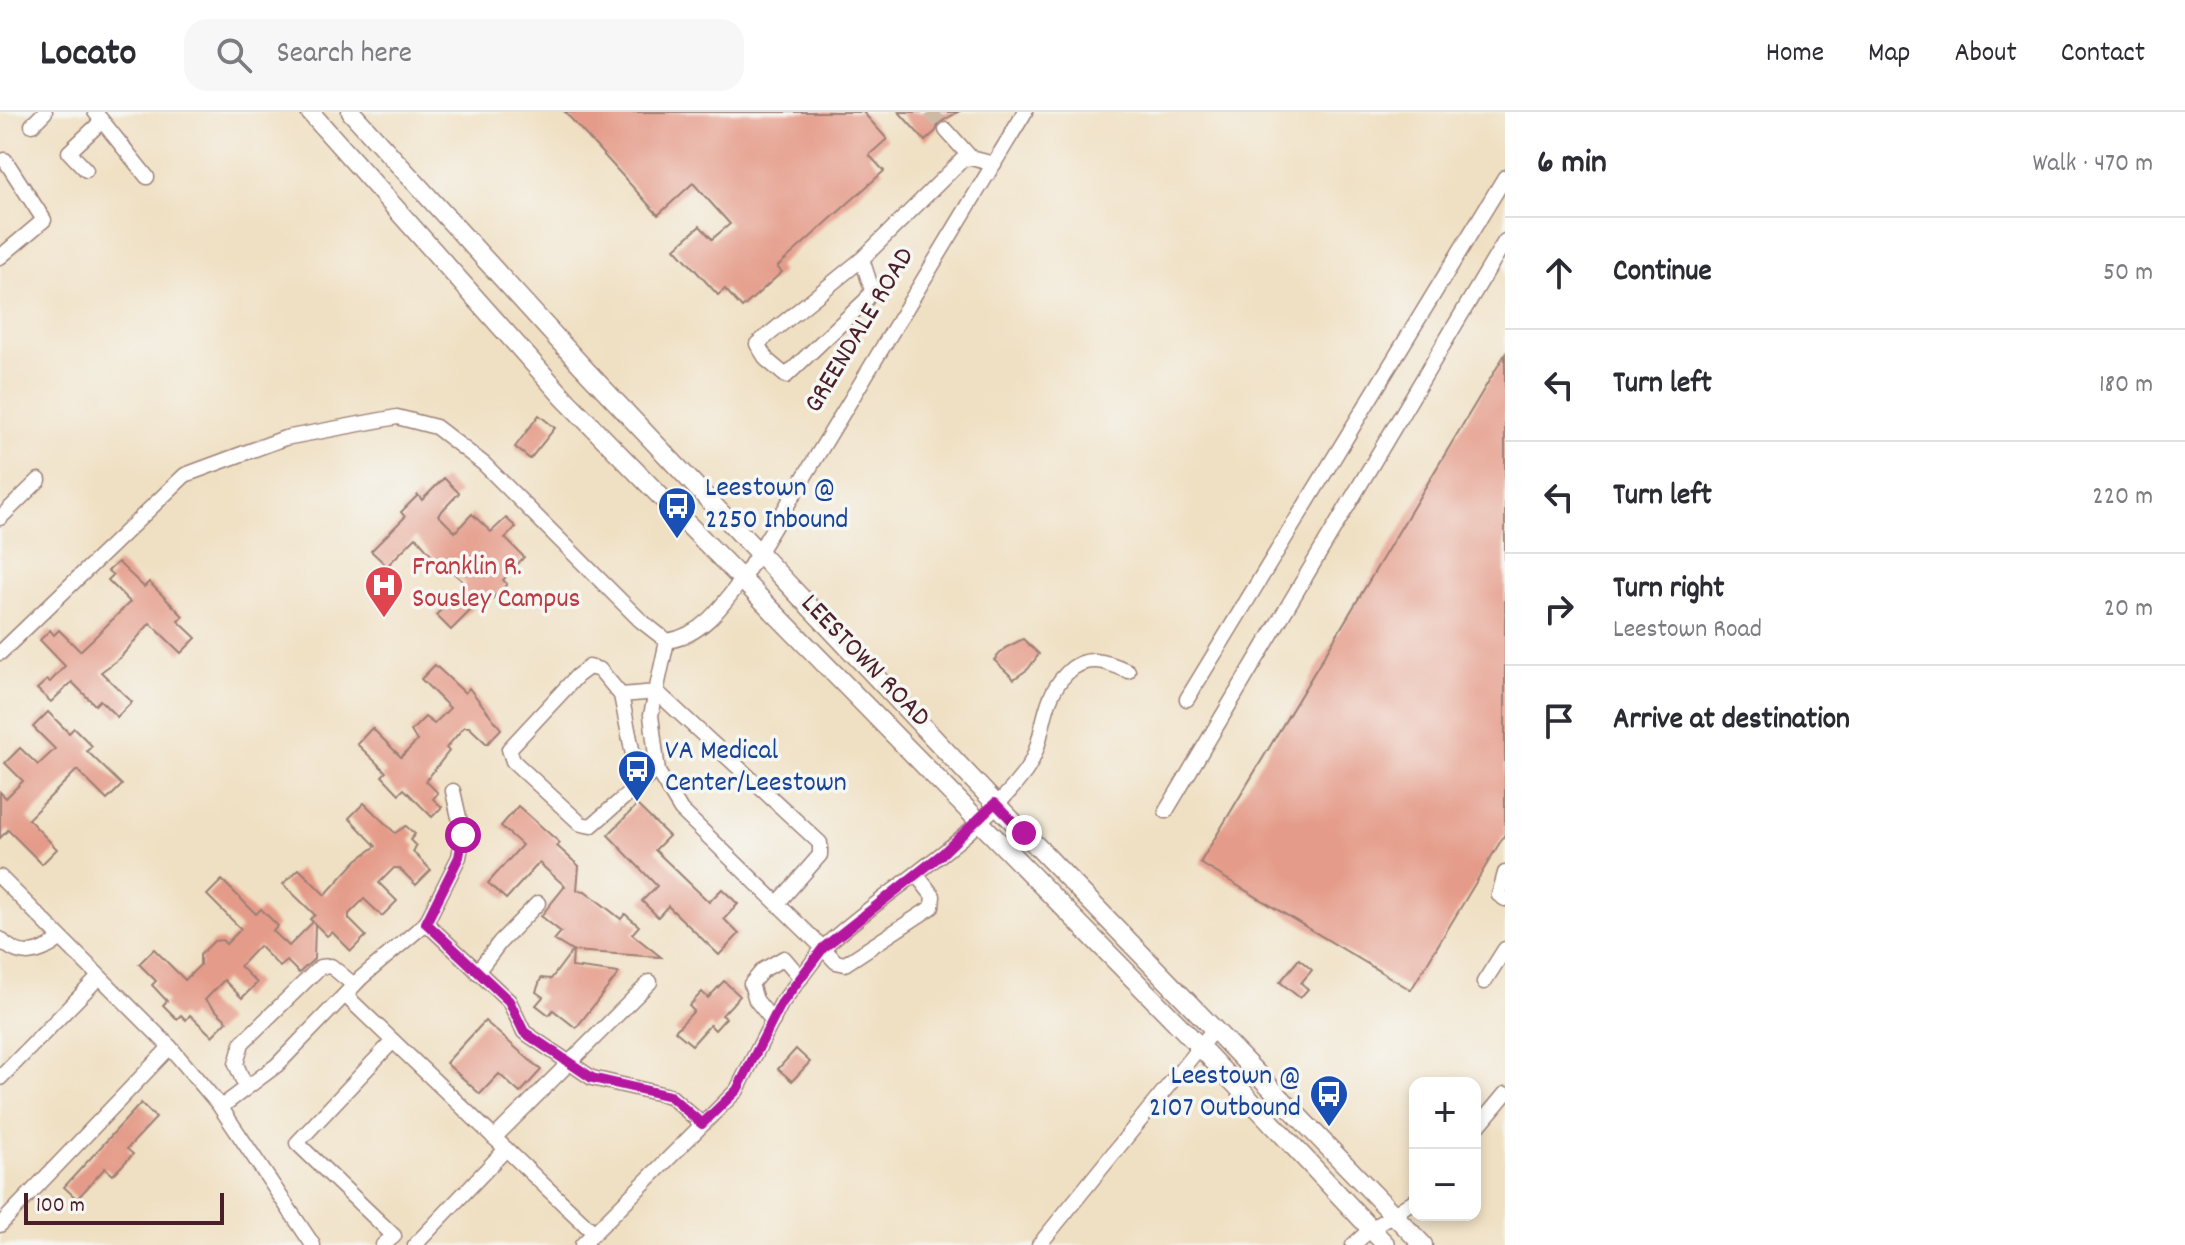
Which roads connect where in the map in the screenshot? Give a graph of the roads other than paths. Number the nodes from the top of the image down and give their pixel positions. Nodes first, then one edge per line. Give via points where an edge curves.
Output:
1 (45, 112) edge
2 (310, 112) edge
3 (351, 112) edge
4 (1025, 112) edge
5 (98, 116) edge
6 (32, 125) dead end
7 (946, 130) tunnel mouth
8 (971, 158) junction
9 (5, 160) dead end
10 (994, 164) junction
11 (86, 170) dead end
12 (147, 177) dead end
13 (1505, 177) edge
14 (1505, 241) edge
15 (0, 257) edge
16 (862, 259) junction
17 (39, 480) dead end
18 (0, 518) edge
19 (758, 550) junction
20 (743, 578) junction
21 (667, 641) junction
22 (0, 653) edge
23 (1128, 671) dead end
24 (657, 692) junction
25 (621, 695) junction
26 (1187, 699) dead end
27 (657, 769) junction
28 (639, 784) junction
29 (453, 791) dead end
30 (995, 803) junction
31 (1166, 811) dead end
32 (977, 820) junction
33 (1505, 873) edge
34 (916, 874) junction
35 (0, 877) edge
36 (1505, 899) edge
37 (538, 903) dead end
38 (778, 903) junction
39 (426, 923) junction
40 (0, 939) edge
41 (60, 939) junction
42 (823, 948) junction
43 (1505, 949) edge
44 (477, 972) junction
45 (98, 978) junction
46 (801, 978) junction
47 (650, 982) dead end
48 (1484, 982) dead end
49 (350, 990) junction
50 (773, 1021) junction
51 (1215, 1028) junction
52 (393, 1041) junction
53 (1199, 1045) junction
54 (170, 1047) junction
55 (569, 1062) junction
56 (0, 1078) edge
57 (246, 1088) junction
58 (1505, 1094) edge
59 (221, 1107) junction
60 (1481, 1123) edge
61 (702, 1124) junction
62 (494, 1138) junction
63 (506, 1149) junction
64 (1409, 1204) edge
65 (1395, 1215) junction
66 (0, 1225) edge
67 (1371, 1229) junction
68 (594, 1233) junction
69 (394, 1242) edge
70 (313, 1245) edge
71 (415, 1245) edge
72 (582, 1245) edge
73 (1039, 1245) edge
74 (1353, 1245) edge
75 (1386, 1245) edge
76 (1423, 1245) edge

1 - 6 street
2 - 20 main road, LEESTOWN ROAD via 565,399
3 - 19 main road, LEESTOWN ROAD
4 - 10 street, GREENDALE ROAD
5 - 11 street via 69,152
5 - 12 street
7 - 8 street
8 - 10 street
8 - 16 street via 954,166
9 - 15 street via 44,220
10 - 19 street, GREENDALE ROAD
13 - 26 street
14 - 31 street
16 - 16 street via 872,290 866,300 786,376 757,344
17 - 18 street
19 - 20 street, GREENDALE ROAD
19 - 30 main road, LEESTOWN ROAD
20 - 21 street, GREENDALE ROAD via 697,630
20 - 32 main road, LEESTOWN ROAD
21 - 22 street via 484,464 436,427 397,417 285,438 185,475
21 - 24 street
23 - 30 street via 1097,660 1084,661 1066,673 1042,719 1038,750
24 - 25 street
24 - 27 street via 651,715
24 - 38 street via 820,843 820,855
25 - 28 street
25 - 28 street via 600,670 589,667 509,749 513,761 581,824 591,826
27 - 28 street
27 - 38 street via 681,810
29 - 39 street via 463,835 459,857
30 - 32 street
30 - 51 main road, LEESTOWN ROAD
32 - 34 street
32 - 53 main road, LEESTOWN ROAD
33 - 36 street via 1499,895
34 - 42 street
34 - 42 street via 935,902 928,910 845,964
35 - 41 street
37 - 44 street
38 - 42 street
39 - 44 street
39 - 49 street
40 - 41 street via 24,954 41,954
41 - 45 street
42 - 46 street
43 - 48 street
44 - 55 street via 509,1001 524,1032
45 - 54 street
45 - 56 street
46 - 50 street
46 - 50 street via 784,958 751,984
47 - 55 street
49 - 52 street
49 - 57 street via 277,1065
49 - 57 street via 331,966 320,967 242,1043 236,1064
50 - 61 street via 737,1090
51 - 53 street
51 - 65 main road, LEESTOWN ROAD
52 - 62 street
52 - 69 street via 297,1143
53 - 67 main road, LEESTOWN ROAD
53 - 73 street
54 - 59 street
54 - 66 street
55 - 61 street via 592,1078 670,1096
55 - 62 street
57 - 59 street
58 - 60 street
59 - 70 street
61 - 68 street
62 - 63 street
63 - 68 street
63 - 71 street
64 - 65 street
65 - 67 street
65 - 76 main road, LEESTOWN ROAD
67 - 74 street
67 - 75 main road, LEESTOWN ROAD
68 - 72 street

